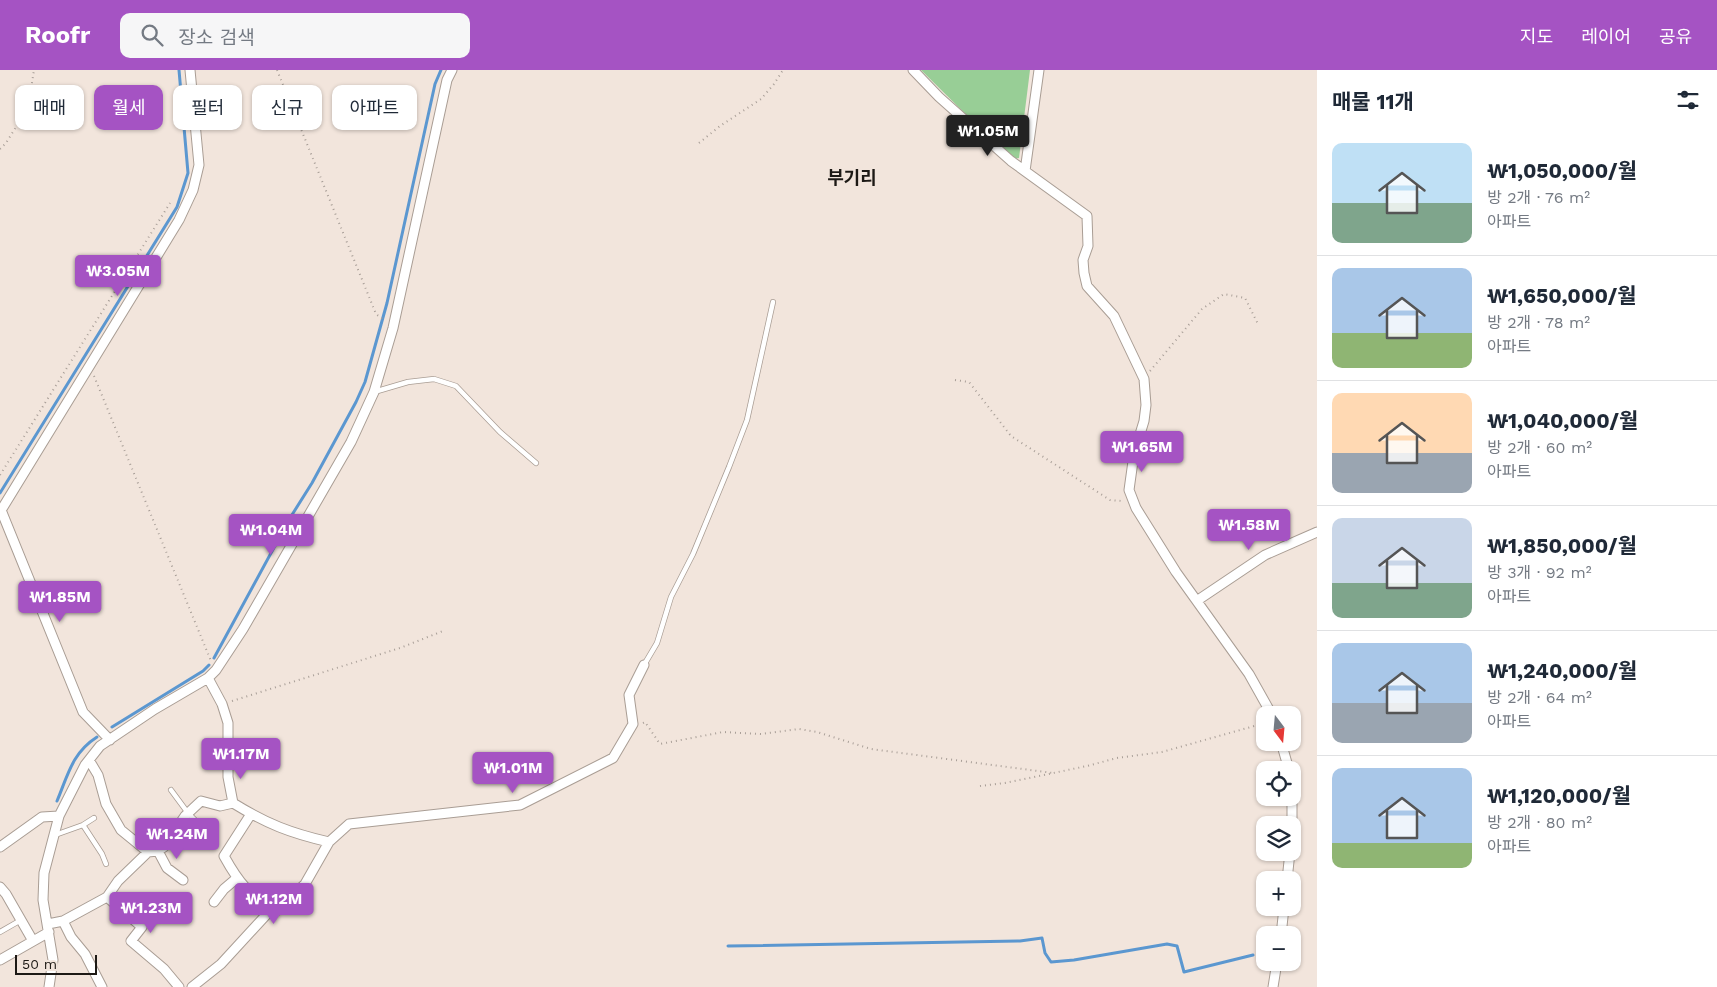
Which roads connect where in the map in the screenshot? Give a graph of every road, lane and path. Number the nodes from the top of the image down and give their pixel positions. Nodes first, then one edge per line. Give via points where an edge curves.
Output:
1 (34, 70) edge
2 (190, 70) edge
3 (277, 70) edge
4 (452, 70) edge
5 (782, 70) edge
6 (913, 70) edge
7 (1039, 70) edge
8 (699, 143) dead end
9 (0, 149) edge
10 (1025, 171) junction
11 (170, 203) dead end
12 (773, 302) dead end
13 (385, 321) dead end
14 (1258, 324) dead end
15 (90, 365) junction
16 (1144, 379) junction
17 (955, 380) dead end
18 (374, 392) junction
19 (536, 463) dead end
20 (0, 475) edge
21 (1133, 501) junction
22 (0, 511) edge
23 (1317, 532) edge
24 (1198, 600) junction
25 (443, 631) dead end
26 (644, 665) joint
27 (216, 670) junction
28 (208, 678) junction
29 (222, 704) junction
30 (1267, 706) edge
31 (633, 724) junction
32 (1256, 726) edge
33 (110, 740) junction
34 (89, 760) junction
35 (1053, 773) junction
36 (980, 786) dead end
37 (171, 790) dead end
38 (232, 803) junction
39 (188, 813) junction
40 (250, 814) junction
41 (59, 816) junction
42 (94, 818) dead end
43 (83, 825) junction
44 (204, 828) dead end
45 (55, 835) junction
46 (329, 842) junction
47 (0, 847) edge
48 (158, 851) junction
49 (148, 852) junction
50 (106, 864) dead end
51 (236, 878) junction
52 (183, 880) dead end
53 (0, 887) edge
54 (107, 897) junction
55 (214, 902) dead end
56 (276, 911) junction
57 (22, 920) junction
58 (63, 921) junction
59 (48, 928) junction
60 (0, 932) edge
61 (34, 941) junction
62 (0, 960) edge
63 (1276, 971) edge
64 (49, 987) edge
65 (102, 987) edge
66 (179, 987) edge
67 (192, 987) edge
68 (1273, 987) edge

1 - 9 path via 28,108
2 - 15 street via 198,165 193,190 180,220
3 - 13 path via 376,314
4 - 18 street via 447,80 393,328
5 - 8 path via 761,98
6 - 10 street via 939,97
7 - 10 street
10 - 16 street via 1087,216 1088,246 1083,260 1088,286 1114,316
11 - 20 path
12 - 26 lane via 747,420 693,554 671,597 657,643
14 - 16 path via 1245,298 1224,294 1202,309
15 - 22 street
15 - 27 path
16 - 21 street via 1144,421 1130,470 1129,490
17 - 21 path via 970,382 1011,436 1033,451 1110,500
18 - 19 lane via 408,382 434,379 456,386 500,432
18 - 27 street via 351,442
21 - 24 street via 1176,572
22 - 33 street via 83,712
23 - 24 street via 1265,555
24 - 30 street
25 - 29 path via 400,648
26 - 31 street via 629,695
27 - 28 street
28 - 29 street
28 - 33 street via 154,709
29 - 38 street via 228,724 228,777
31 - 35 path via 645,722 660,744 723,732 761,734 799,729 871,748
31 - 46 street via 613,758 520,805 350,824
32 - 35 path via 1162,752 1117,758
33 - 34 street via 100,746
34 - 41 street
34 - 49 street via 98,775 106,804 121,830
35 - 36 path
37 - 39 lane
38 - 39 street via 220,806 201,801
38 - 40 street
39 - 44 lane
39 - 48 street
40 - 46 street via 292,833
40 - 51 street via 224,856
41 - 45 street
41 - 47 street via 42,817
42 - 43 lane
43 - 45 lane
43 - 50 lane
45 - 59 street via 44,873
46 - 56 street via 304,884
48 - 49 street
48 - 52 street via 167,868
49 - 54 street via 118,881
51 - 55 street
51 - 56 street via 253,896
53 - 57 street
54 - 58 street
54 - 66 street via 142,927 131,942 164,969
56 - 67 street via 267,914 221,964
57 - 60 lane
57 - 61 street
58 - 59 street
58 - 65 street
59 - 61 street
59 - 64 street via 53,960
61 - 62 street
63 - 68 street

